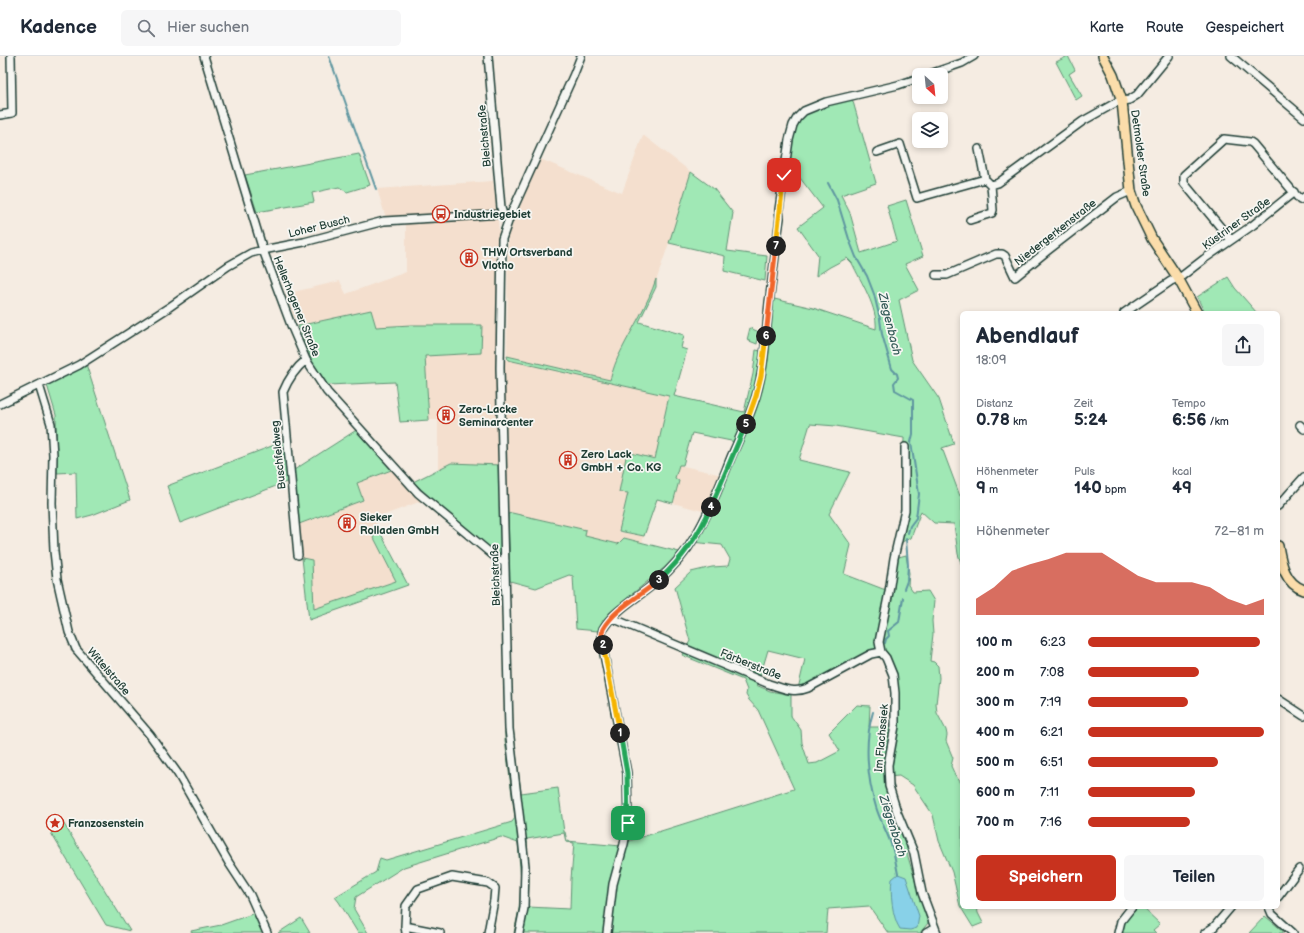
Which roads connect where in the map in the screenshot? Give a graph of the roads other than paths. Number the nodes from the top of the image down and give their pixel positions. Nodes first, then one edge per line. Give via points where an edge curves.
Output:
1 (11, 56) edge
2 (204, 56) edge
3 (488, 56) edge
4 (581, 56) edge
5 (974, 56) edge
6 (1102, 56) edge
7 (1169, 56) edge
8 (1231, 56) edge
9 (947, 68) edge
10 (912, 80) edge
11 (1122, 101) junction
12 (0, 115) edge
13 (1304, 118) edge
14 (979, 149) dead end
15 (877, 152) dead end
16 (985, 179) junction
17 (991, 185) junction
18 (1132, 191) junction
19 (1294, 192) junction
20 (1304, 197) edge
21 (506, 215) junction
22 (970, 220) dead end
23 (1231, 240) junction
24 (263, 250) junction
25 (936, 275) dead end
26 (1178, 278) junction
27 (1127, 311) edge
28 (1196, 311) edge
29 (306, 360) junction
30 (39, 385) junction
31 (0, 404) edge
32 (905, 447) dead end
33 (1304, 477) edge
34 (1280, 504) edge
35 (298, 555) dead end
36 (1280, 556) edge
37 (505, 562) junction
38 (1304, 590) edge
39 (612, 618) junction
40 (881, 652) junction
41 (1280, 701) edge
42 (1304, 716) edge
43 (1299, 869) dead end
44 (1280, 894) edge
45 (1130, 909) edge
46 (1229, 909) edge
47 (1270, 909) edge
48 (406, 930) edge
49 (936, 930) edge
50 (267, 933) edge
51 (440, 933) edge
52 (488, 933) edge
53 (519, 933) edge
54 (607, 933) edge
55 (926, 933) edge
56 (1118, 933) edge
57 (1205, 933) edge
58 (1293, 933) edge

1 - 12 street via 12,114
2 - 24 street, Hellerhagener Straße
3 - 21 street, Bleichstraße via 501,208
4 - 21 street
5 - 9 street
6 - 11 main road, Detmolder Straße via 1113,75
7 - 11 street via 1137,94 1129,100
8 - 13 street
10 - 39 street via 826,102 804,111 796,118 789,140 779,210 761,376 745,427 709,511 687,550 671,569
11 - 17 street via 1083,121 998,183
11 - 18 main road, Detmolder Straße
14 - 16 street
15 - 16 street via 900,144 917,198
16 - 17 street
17 - 22 street via 992,213
18 - 25 street, Niedergerkenstraße via 1118,197 1015,278 1002,254 996,254 947,275
18 - 26 main road, Detmolder Straße via 1136,206 1152,239
19 - 20 street via 1300,200
19 - 23 street, Küstriner Straße
19 - 23 street via 1253,144 1224,139 1183,179
21 - 24 street, Loher Busch via 384,221
21 - 37 street, Bleichstraße via 502,239 500,368
23 - 26 street, Küstriner Straße
24 - 29 street, Hellerhagener Straße
24 - 30 street, Loher Busch via 251,253 228,266 79,365
26 - 27 street, Küstriner Straße
26 - 28 main road, Detmolder Straße
29 - 35 street, Buschfeldweg via 290,378 283,392
29 - 37 street, Hellerhagener Straße via 327,392 418,493 500,561
30 - 31 street, Loher Busch
30 - 50 street, Wittelstraße via 50,424 53,455 52,503 57,579 72,640 76,649 150,735 178,774 250,895
32 - 40 street, Im Flachssiek via 905,510 879,642
33 - 34 street
36 - 38 main road via 1287,577
37 - 53 street, Bleichstraße via 509,729 525,866 524,908
39 - 40 street, Färberstraße via 769,684 794,691 808,688 871,654
39 - 54 street via 603,629 602,644 627,773 628,823 613,884
40 - 49 street, Im Flachssiek via 893,675 895,693 895,726 888,765 889,786 914,853 922,893
41 - 42 street
43 - 44 street
45 - 56 street via 1121,921
46 - 57 street
47 - 58 street
48 - 51 street
48 - 52 street via 406,906 418,889 452,877 488,883 495,888
49 - 55 street

